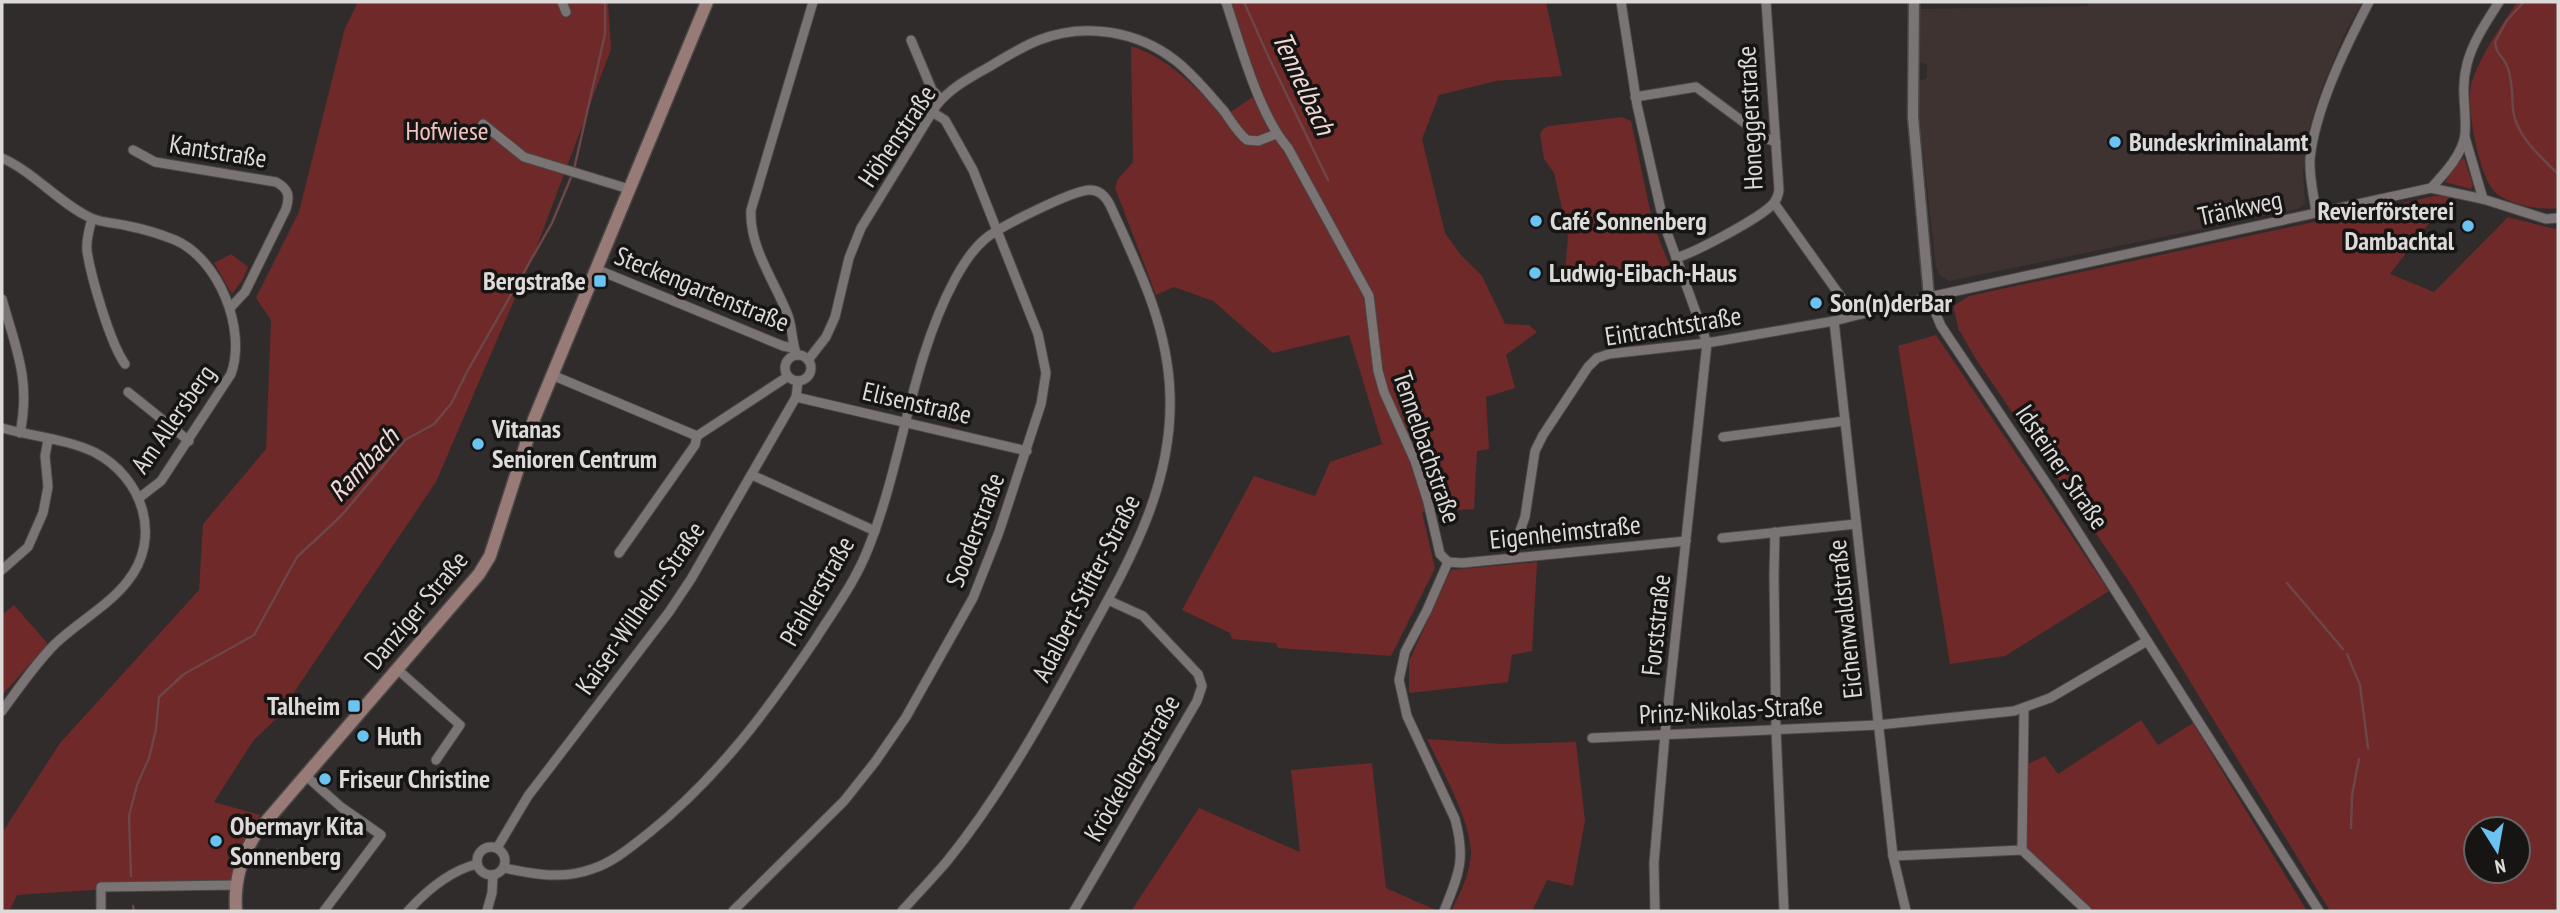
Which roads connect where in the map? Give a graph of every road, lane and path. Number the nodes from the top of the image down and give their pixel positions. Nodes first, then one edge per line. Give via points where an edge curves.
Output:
1 (562, 2) edge
2 (707, 2) edge
3 (813, 2) edge
4 (1226, 2) edge
5 (1621, 2) edge
6 (1766, 2) edge
7 (1914, 2) edge
8 (2369, 2) edge
9 (2499, 2) edge
10 (566, 12) dead end
11 (911, 40) dead end
12 (1636, 97) junction
13 (941, 99) junction
14 (932, 112) junction
15 (483, 124) dead end
16 (1276, 134) junction
17 (2465, 135) junction
18 (1776, 142) junction
19 (133, 150) dead end
20 (2, 158) edge
21 (629, 188) junction
22 (2431, 188) junction
23 (2483, 199) junction
24 (1774, 203) junction
25 (1110, 205) joint
26 (2316, 213) junction
27 (2558, 218) edge
28 (92, 219) junction
29 (997, 230) junction
30 (1676, 258) junction
31 (596, 269) junction
32 (1929, 296) junction
33 (2, 299) edge
34 (230, 307) junction
35 (1848, 317) junction
36 (1834, 321) junction
37 (1707, 343) junction
38 (795, 351) junction
39 (808, 360) junction
40 (125, 364) dead end
41 (552, 375) junction
42 (787, 377) junction
43 (798, 382) junction
44 (128, 391) dead end
45 (796, 397) junction
46 (907, 421) junction
47 (1845, 421) junction
48 (2, 428) edge
49 (20, 433) junction
50 (697, 436) junction
51 (1723, 437) dead end
52 (48, 440) junction
53 (189, 441) junction
54 (1027, 450) junction
55 (752, 475) junction
56 (139, 498) junction
57 (1856, 524) junction
58 (875, 531) junction
59 (1775, 532) junction
60 (1722, 538) dead end
61 (1686, 541) junction
62 (620, 553) dead end
63 (1514, 557) junction
64 (1448, 562) junction
65 (2, 570) edge
66 (1108, 600) junction
67 (2147, 641) junction
68 (397, 669) junction
69 (2024, 709) junction
70 (2, 711) edge
71 (1878, 725) junction
72 (1776, 729) junction
73 (1665, 734) junction
74 (1592, 738) dead end
75 (436, 760) dead end
76 (305, 775) junction
77 (497, 848) junction
78 (2022, 850) junction
79 (1893, 856) junction
80 (477, 864) junction
81 (504, 868) junction
82 (493, 875) junction
83 (236, 885) junction
84 (101, 911) edge
85 (236, 911) edge
86 (324, 911) edge
87 (408, 911) edge
88 (487, 911) edge
89 (733, 911) edge
90 (902, 911) edge
91 (1074, 911) edge
92 (1444, 911) edge
93 (1655, 911) edge
94 (1784, 911) edge
95 (1906, 911) edge
96 (2087, 911) edge
97 (2319, 911) edge

1 - 10 street
2 - 21 main road, Danziger Straße
3 - 38 street via 751,210 755,242 787,313
4 - 16 street, Tennelbachstraße
5 - 12 street
6 - 18 street, Honeggerstraße
7 - 32 street, Idsteiner Straße via 1913,117
8 - 26 street via 2332,81 2312,150
9 - 17 street via 2468,64 2462,94
11 - 13 street via 932,90
12 - 18 street via 1696,87
12 - 30 street
13 - 14 street, Höhenstraße
13 - 16 street, Höhenstraße via 1034,42 1069,32 1098,31 1127,36 1166,54 1209,94 1247,140
14 - 29 street, Sooderstraße via 945,120 965,154
14 - 39 street, Höhenstraße via 856,239 835,317
15 - 21 street via 524,157
16 - 64 street, Tennelbachstraße via 1369,296 1378,371 1429,502 1440,554
17 - 22 street via 2456,156
17 - 23 street
18 - 24 street, Honeggerstraße via 1779,190
19 - 34 street, Kantstraße via 155,162 285,187 286,209 245,292
20 - 28 street, Am Allersberg
21 - 31 main road, Danziger Straße
22 - 23 street, Tränkweg
22 - 26 street, Tränkweg
23 - 27 street, Tränkweg via 2546,219
24 - 30 street, Honeggerstraße via 1703,247
24 - 35 street via 1840,297
25 - 29 street, Pfahlerstraße via 1101,193 1084,191
25 - 66 street, Adalbert-Stifter-Straße via 1157,313 1170,397 1157,495
26 - 32 street, Tränkweg
28 - 34 street, Am Allersberg via 179,242 210,273
28 - 40 street via 87,240 90,265 114,345
29 - 46 street, Pfahlerstraße via 966,262 942,304
29 - 54 street, Sooderstraße via 1045,360 1044,394
30 - 37 street
31 - 38 street, Steckengartenstraße
31 - 41 main road, Danziger Straße
32 - 35 street, Eintrachtstraße
32 - 67 street, Idsteiner Straße via 1941,327
33 - 49 street via 25,391
34 - 53 street, Am Allersberg via 236,361
35 - 36 street, Eintrachtstraße
36 - 37 street, Eintrachtstraße
36 - 47 street, Eichenwaldstraße
37 - 61 street, Forststraße
37 - 63 street, Eintrachtstraße via 1609,354 1588,367 1535,451
38 - 39 street
38 - 42 street via 785,367
39 - 43 street via 808,375
41 - 50 street
41 - 68 main road, Danziger Straße via 485,566
42 - 43 street
42 - 50 street
43 - 45 street, Kaiser-Wilhelm-Straße
44 - 53 street
45 - 46 street, Elisenstraße
45 - 55 street, Kaiser-Wilhelm-Straße
46 - 54 street, Elisenstraße
46 - 58 street, Pfahlerstraße
47 - 51 street
47 - 57 street, Eichenwaldstraße
48 - 49 street
49 - 52 street
50 - 62 street
52 - 56 street via 94,453 126,478
52 - 65 street via 43,513 28,547
53 - 56 street, Am Allersberg via 162,481
54 - 89 street, Sooderstraße via 973,598 906,717 844,801
55 - 58 street
55 - 77 street, Kaiser-Wilhelm-Straße via 669,612 518,810
56 - 70 street via 146,531 135,572 116,594 52,646
57 - 59 street
57 - 71 street, Eichenwaldstraße
58 - 81 street, Pfahlerstraße via 852,583 779,694 731,754 682,804 626,850 590,870 557,876
59 - 60 street
59 - 72 street
61 - 63 street, Eigenheimstraße
61 - 73 street, Forststraße
63 - 64 street, Eigenheimstraße
64 - 92 street, Tennelbachstraße via 1405,652 1399,680 1407,716 1460,837 1462,856
66 - 90 street, Adalbert-Stifter-Straße via 1021,753 968,833
66 - 91 street, Kröckelbergstraße via 1143,616 1198,674 1202,686
67 - 69 street, Prinz-Nikolas-Straße
67 - 97 street, Idsteiner Straße
68 - 75 street via 460,725
68 - 76 main road, Danziger Straße
69 - 71 street, Prinz-Nikolas-Straße
69 - 78 street
71 - 72 street, Prinz-Nikolas-Straße
71 - 79 street, Eichenwaldstraße
72 - 73 street, Prinz-Nikolas-Straße
72 - 94 street
73 - 74 street, Prinz-Nikolas-Straße
73 - 93 street, Forststraße via 1654,863
76 - 83 main road, Danziger Straße via 251,841
76 - 86 street via 381,835
77 - 80 street via 482,850
77 - 81 street via 504,855
78 - 79 street
78 - 96 street
79 - 95 street, Eichenwaldstraße
80 - 82 street via 483,873
80 - 87 street via 441,880
81 - 82 street
82 - 88 street
83 - 84 street via 101,887
83 - 85 main road, Danziger Straße

